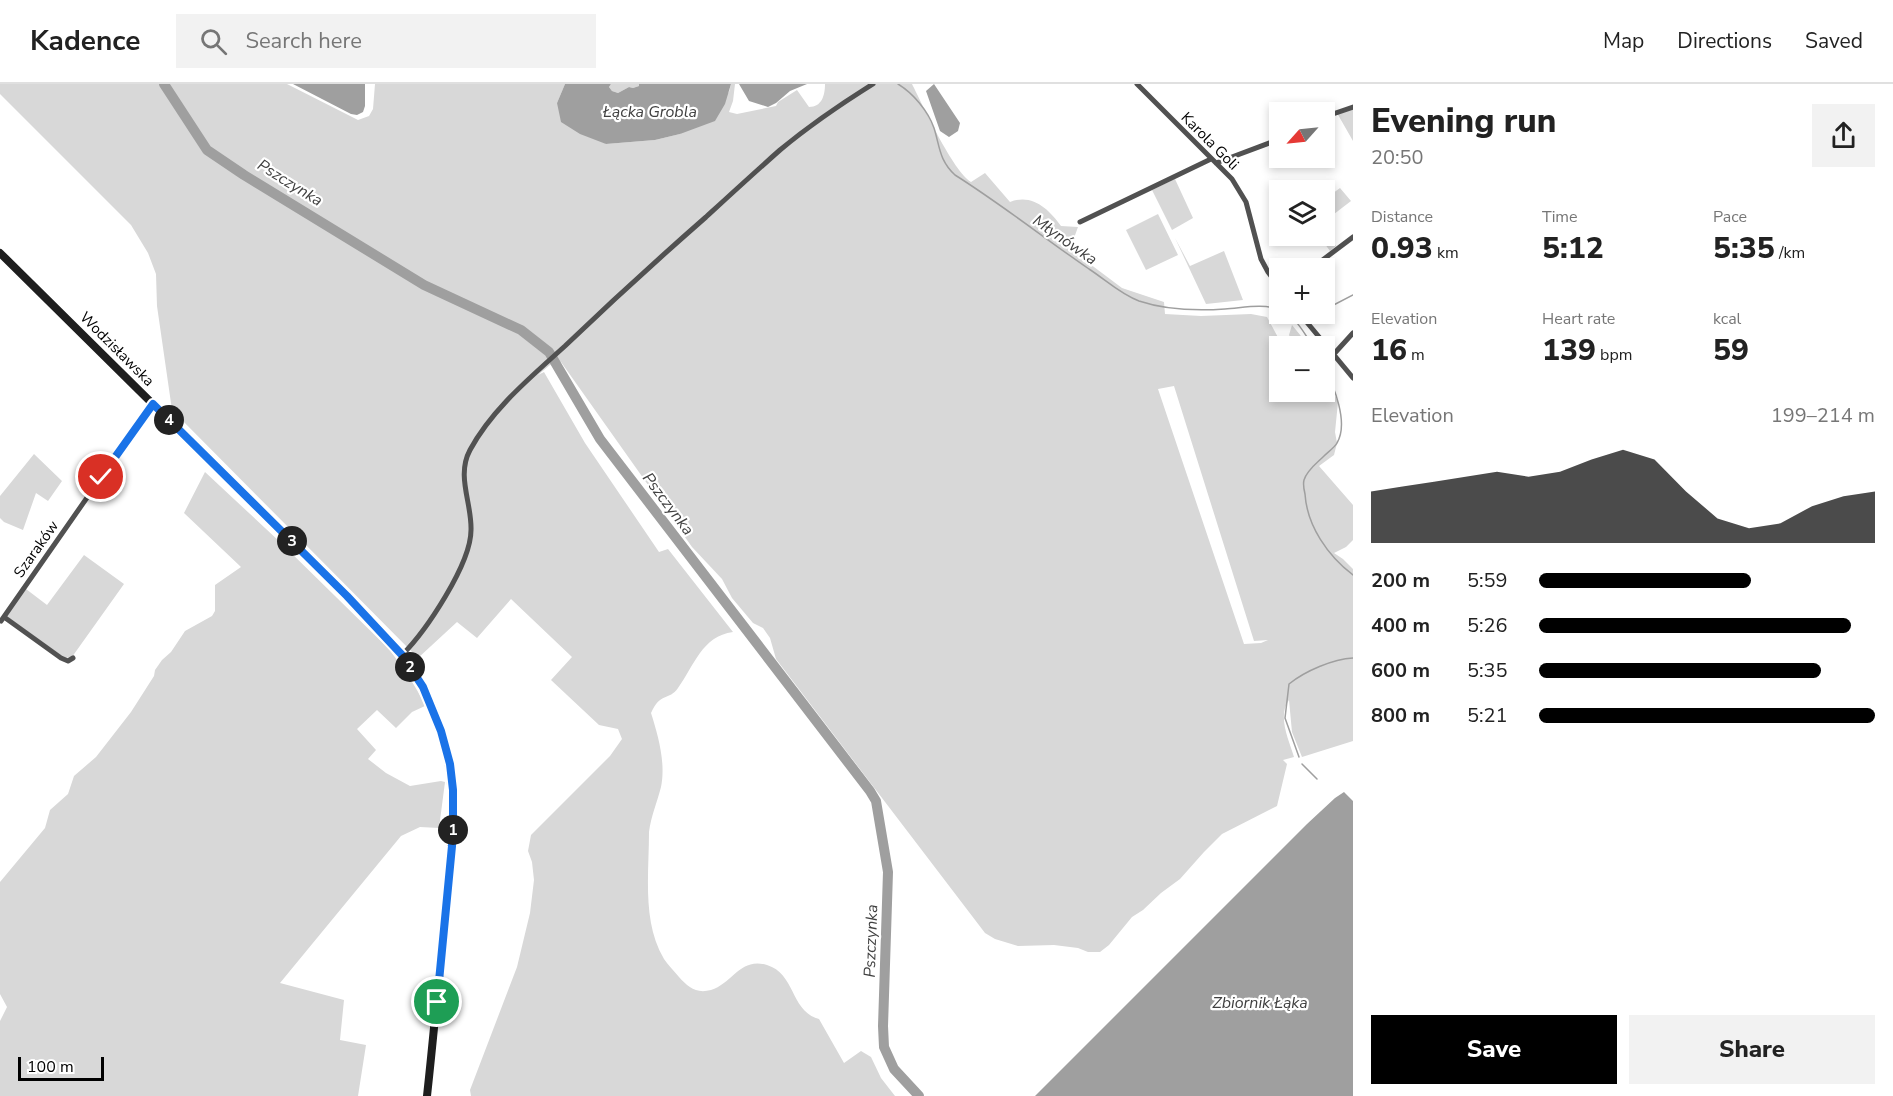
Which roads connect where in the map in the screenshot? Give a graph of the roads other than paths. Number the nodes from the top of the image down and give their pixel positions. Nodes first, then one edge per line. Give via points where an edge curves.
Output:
1 (873, 84) edge
2 (1137, 84) edge
3 (1353, 107) edge
4 (1335, 113) edge
5 (1269, 144) edge
6 (1211, 159) junction
7 (1216, 163) junction
8 (1080, 222) dead end
9 (1353, 237) edge
10 (0, 252) edge
11 (1325, 258) edge
12 (1269, 273) edge
13 (1308, 324) edge
14 (1353, 333) edge
15 (1318, 336) edge
16 (1335, 353) edge
17 (1335, 357) edge
18 (1353, 378) edge
19 (153, 404) junction
20 (2, 619) edge
21 (402, 655) junction
22 (73, 658) dead end
23 (428, 1096) edge

1 - 21 street via 781,149 590,321 499,410 469,452 464,466 471,531 454,584
2 - 6 street, Karola Goli
3 - 4 street
5 - 7 street
6 - 7 street, Karola Goli
6 - 8 street
7 - 12 street, Karola Goli via 1241,192
9 - 11 street
10 - 19 main road, Wodzisławska
13 - 15 street
14 - 16 street
17 - 18 street
19 - 20 street, Szaraków
19 - 21 main road, Wodzisławska
20 - 22 street via 61,658
21 - 23 main road, Wodzisławska via 423,687 436,717 453,790 452,846

